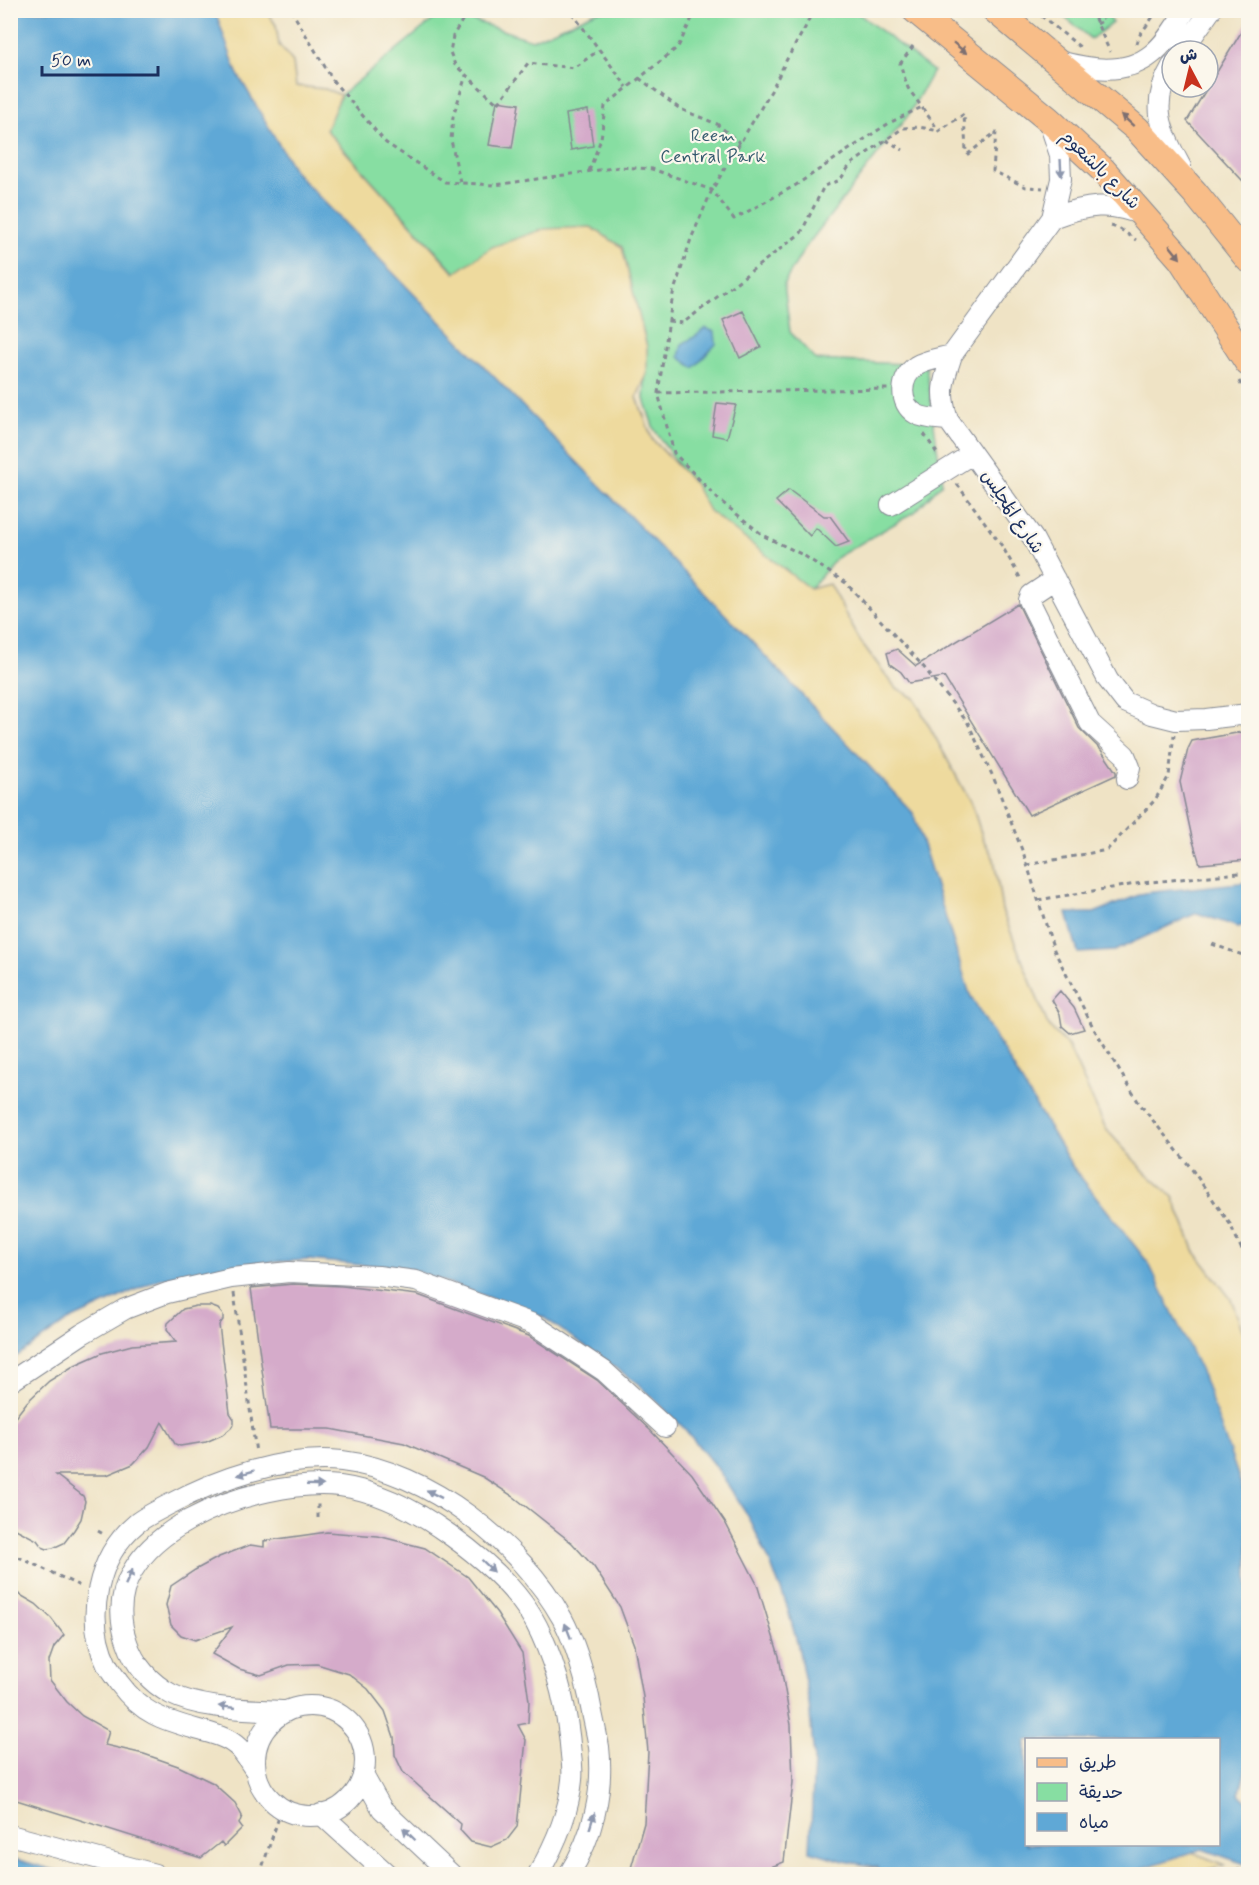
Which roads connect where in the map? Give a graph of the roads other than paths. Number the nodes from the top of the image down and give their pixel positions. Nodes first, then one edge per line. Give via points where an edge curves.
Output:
1 (915, 10) edge
2 (995, 10) edge
3 (1186, 10) edge
4 (1211, 10) edge
5 (1190, 39) edge
6 (1088, 75) junction
7 (1160, 95) edge
8 (1048, 119) junction
9 (1195, 193) junction
10 (1144, 216) junction
11 (1052, 218) junction
12 (1248, 259) edge
13 (952, 355) junction
14 (1244, 372) edge
15 (948, 420) junction
16 (972, 454) junction
17 (891, 505) dead end
18 (1055, 579) junction
19 (1248, 714) edge
20 (1127, 778) dead end
21 (10, 1382) edge
22 (665, 1427) dead end
23 (285, 1712) junction
24 (255, 1770) junction
25 (363, 1776) junction
26 (321, 1814) junction
27 (10, 1835) edge
28 (155, 1875) edge
29 (387, 1875) edge
30 (451, 1875) edge
31 (538, 1875) edge
32 (569, 1875) edge

1 -> 8 main road, شارع بالشعوم
2 - 6 main road via 1057,61
3 - 6 street via 1151,55 1131,66
4 - 5 street
9 -> 6 main road
7 - 9 street via 1161,127
8 - 10 main road, شارع بالشعوم via 1103,170
8 -> 11 street, شارع المَجلِس via 1060,154 1061,179
9 - 12 main road
10 - 11 street via 1107,206 1078,208
10 -> 14 main road, شارع بالشعوم via 1181,259
11 - 13 street, شارع المَجلِس
13 - 15 street, شارع المَجلِس via 942,402
13 - 15 street via 915,367 903,389 909,408 917,415
15 - 16 street, شارع المَجلِس
16 - 17 street
16 - 18 street, شارع المَجلِس via 1033,538
18 - 19 street, شارع المَجلِس via 1108,680 1125,702 1176,720
18 - 20 street via 1029,600 1090,723 1125,755 1130,767
21 - 22 street via 125,1309 167,1293 231,1278 289,1272 378,1276 416,1281 532,1324 604,1371
23 - 24 street via 261,1736
23 - 25 street via 302,1706 338,1713 361,1740 365,1757
23 -> 31 street via 195,1702 172,1695 141,1669 130,1653 121,1607 132,1569 143,1554 185,1523 229,1503 309,1485 368,1492 443,1530 485,1563 523,1604 539,1630 559,1682 573,1779 558,1831
24 - 26 street via 260,1785 282,1808 295,1814
32 -> 24 street via 586,1842 600,1780 599,1748 586,1682 563,1620 525,1568 480,1525 446,1500 376,1468 341,1461 306,1461 258,1470 195,1491 137,1522 122,1538 101,1577 96,1620 101,1650 131,1699 142,1709 170,1722 218,1735 238,1747
25 - 26 street via 340,1807
30 -> 25 street via 382,1809
26 - 29 street
27 - 28 street

